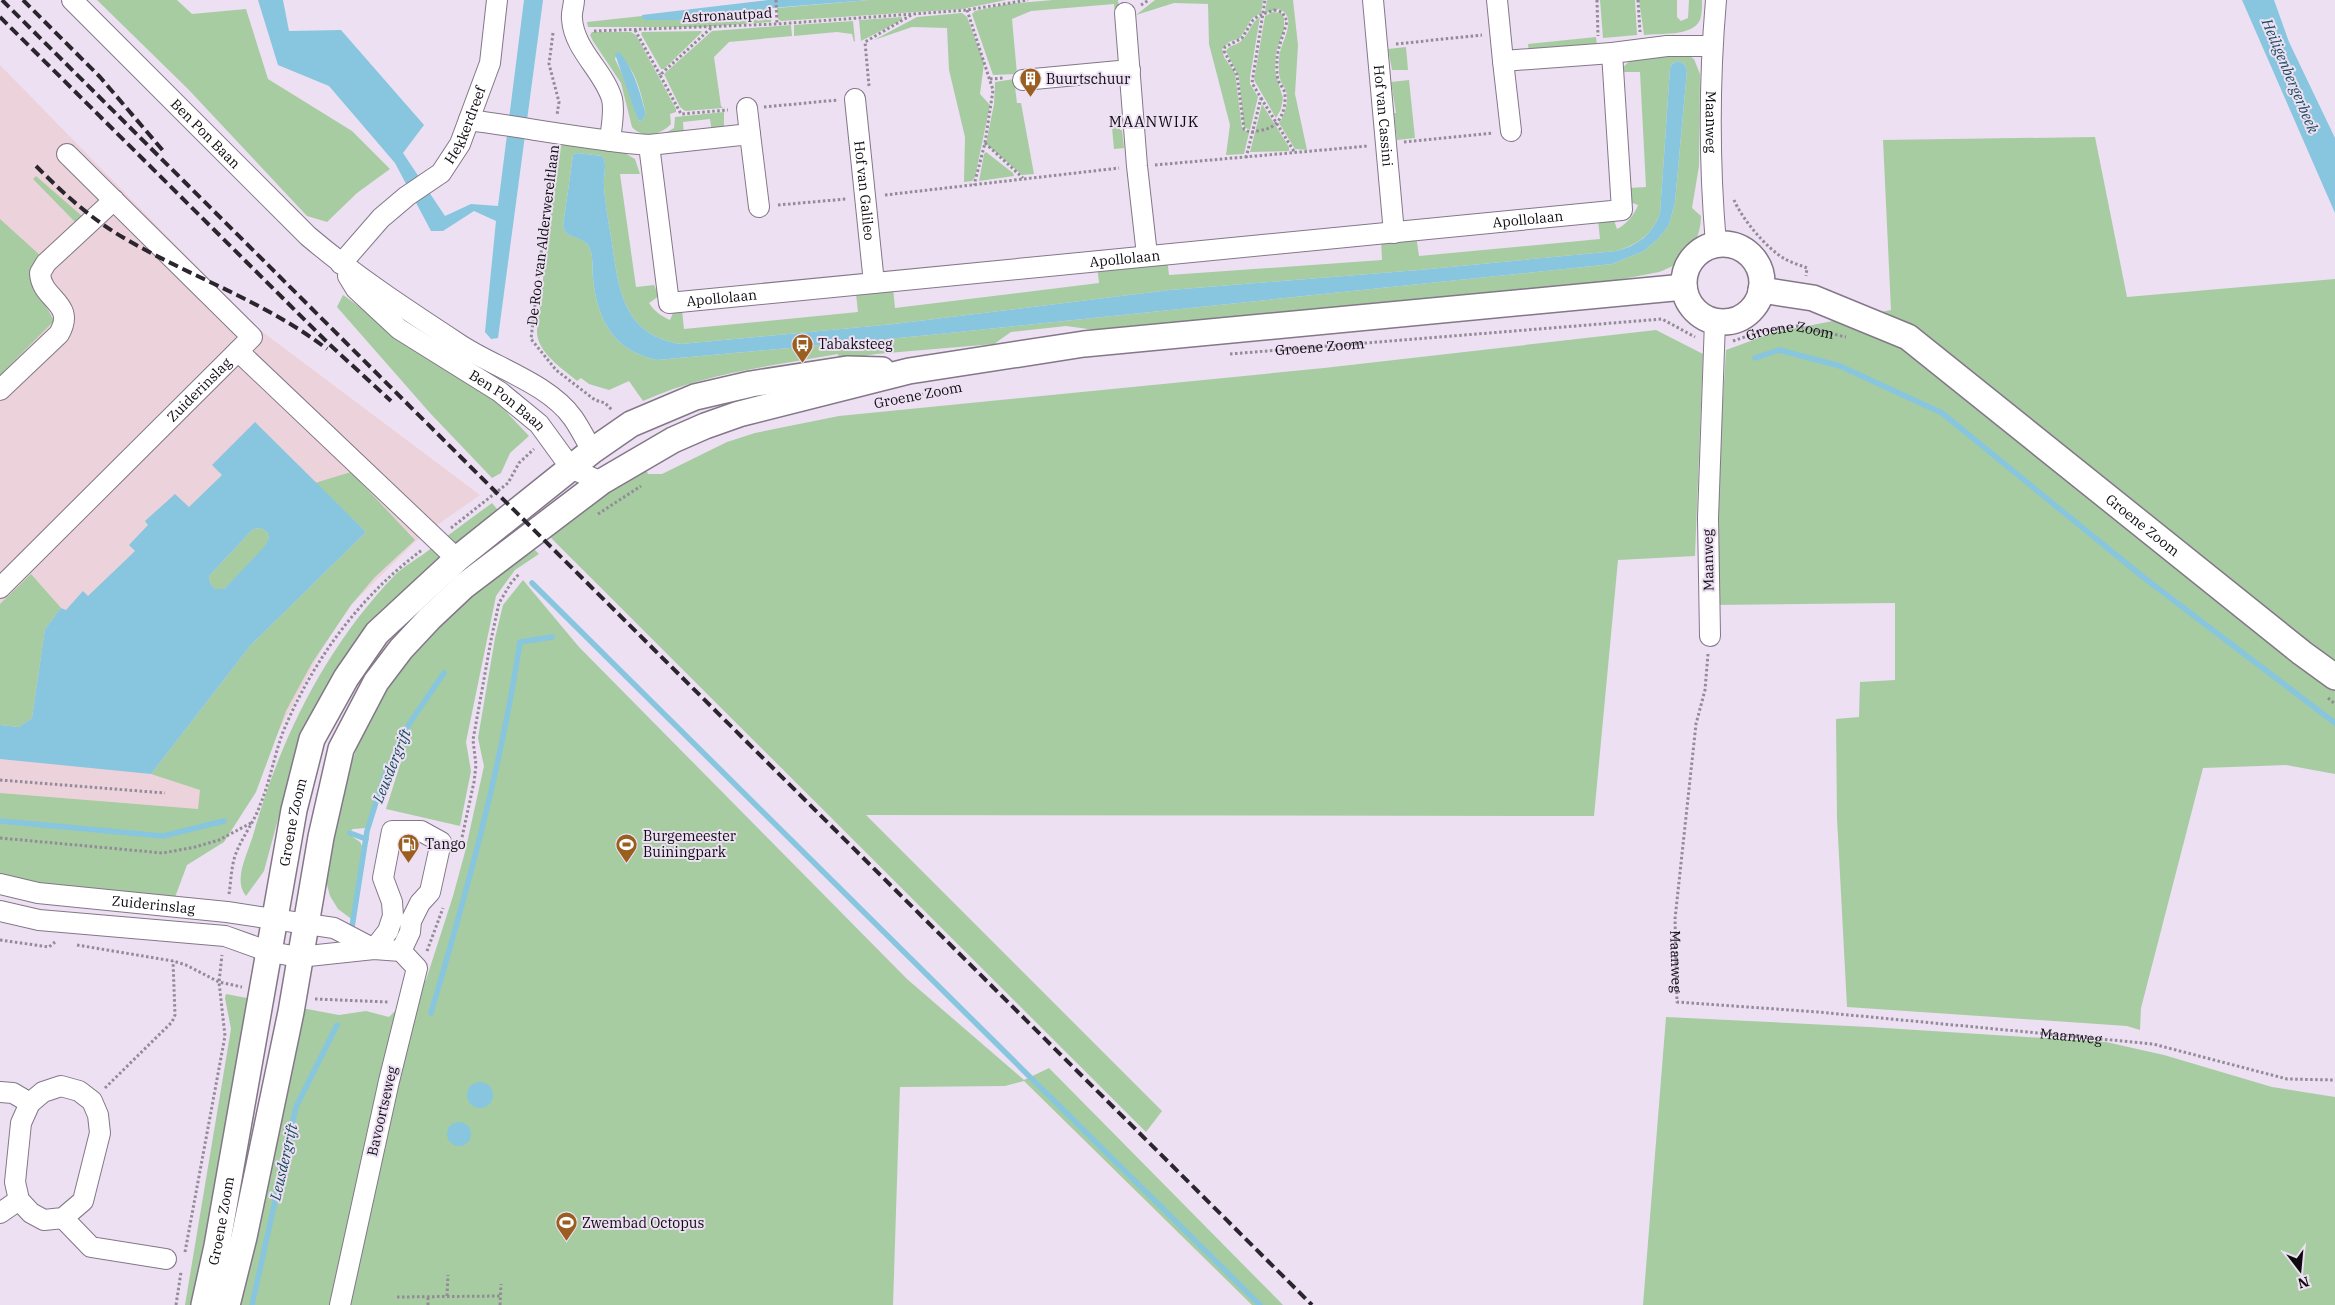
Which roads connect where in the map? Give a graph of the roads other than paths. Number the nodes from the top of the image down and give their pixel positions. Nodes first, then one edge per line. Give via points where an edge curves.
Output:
1 (72, 0) edge
2 (496, 0) edge
3 (574, 0) edge
4 (1372, 0) edge
5 (1497, 0) edge
6 (1716, 0) edge
7 (1125, 13) dead end
8 (1712, 46) junction
9 (1606, 53) junction
10 (1503, 61) junction
11 (1130, 70) junction
12 (1023, 80) dead end
13 (855, 99) road end
14 (747, 108) road end
15 (469, 120) junction
16 (1511, 131) dead end
17 (750, 134) junction
18 (610, 141) junction
19 (649, 145) junction
20 (67, 154) dead end
21 (114, 200) junction
22 (759, 207) dead end
23 (1394, 232) junction
24 (1716, 244) junction
25 (1147, 256) junction
26 (341, 264) junction
27 (874, 283) junction
28 (1684, 287) junction
29 (1761, 290) junction
30 (1715, 321) junction
31 (238, 351) junction
32 (909, 371) junction
33 (0, 390) edge
34 (592, 451) junction
35 (571, 468) junction
36 (601, 482) junction
37 (457, 558) junction
38 (0, 588) edge
39 (1710, 636) road end
40 (2335, 677) edge
41 (0, 884) edge
42 (0, 911) edge
43 (276, 920) junction
44 (306, 924) junction
45 (374, 949) junction
46 (401, 951) junction
47 (270, 952) junction
48 (299, 957) junction
49 (0, 1092) edge
50 (30, 1103) junction
51 (19, 1200) junction
52 (0, 1213) edge
53 (63, 1218) junction
54 (177, 1262) road end
55 (204, 1305) edge
56 (227, 1305) edge
57 (340, 1305) edge

1 - 26 street, Ben Pon Baan via 308,236
2 - 15 street, Hekkerdreef via 490,63
3 - 18 street via 572,20 581,45 613,101
4 - 23 street, Hof van Cassini
5 - 10 street
6 - 8 street, Maanweg
7 - 11 street
8 - 9 street via 1668,46
8 - 24 street, Maanweg
9 - 10 street
9 - 23 street, Apollolaan via 1622,210
10 - 16 street
11 - 12 street
11 - 25 street
13 - 27 street, Hof van Galileo
14 - 17 street
15 - 18 street, De Roo van Alderwereltlaan
15 - 26 street, Hekkerdreef via 460,144 441,173 381,218
17 - 19 street
17 - 22 street
18 - 19 street
19 - 27 street, Apollolaan via 668,303
20 - 21 street
21 - 31 street via 252,336
21 - 33 street via 43,268 40,280 60,304 65,324 59,334
23 - 25 street, Apollolaan
24 - 28 main road via 1704,248 1691,261
24 - 29 main road via 1735,246 1751,256 1761,272
25 - 27 street, Apollolaan
26 - 34 street, Ben Pon Baan via 462,346 530,383 558,403 573,417
26 - 35 street, Ben Pon Baan via 356,289 399,329 486,382 539,424
28 - 30 main road via 1694,308
28 - 32 main road, Groene Zoom via 1084,344
29 - 30 main road via 1757,302 1745,315 1734,320
29 - 40 main road, Groene Zoom via 1813,298 1908,337
30 - 39 street, Maanweg via 1708,518
31 - 37 street, Zuiderinslag
31 - 38 street, Zuiderinslag
32 - 34 main road, Groene Zoom via 847,368 704,395 631,424
32 - 36 main road, Groene Zoom via 738,414 673,440
34 - 35 main road, Groene Zoom
34 - 36 main road
35 - 36 street, Ben Pon Baan
35 - 37 main road, Groene Zoom
36 - 44 main road, Groene Zoom via 464,586 401,649 376,682 340,749
37 - 43 main road, Groene Zoom via 377,633 325,713 312,739 294,810
41 - 43 street, Zuiderinslag via 38,893
42 - 47 street, Zuiderinslag via 39,920 224,936
43 - 44 street, Zuiderinslag
43 - 47 main road, Groene Zoom
44 - 45 street via 334,928
44 - 48 main road, Groene Zoom
45 - 46 street
45 - 46 street via 388,931 393,916 392,902 383,878 392,831 421,831 441,842 430,892 420,903
45 - 48 street
46 - 57 street, Bavoortseweg via 417,968 388,1081
47 - 48 street, Zuiderinslag
47 - 55 main road, Groene Zoom
48 - 56 main road, Groene Zoom via 291,1012
49 - 50 street via 13,1093
50 - 51 street via 21,1123 15,1182
50 - 53 street via 44,1092 61,1086 78,1091 92,1101 98,1115 100,1133 83,1201
51 - 52 street
51 - 53 street via 31,1213 44,1220
53 - 54 street via 91,1247

